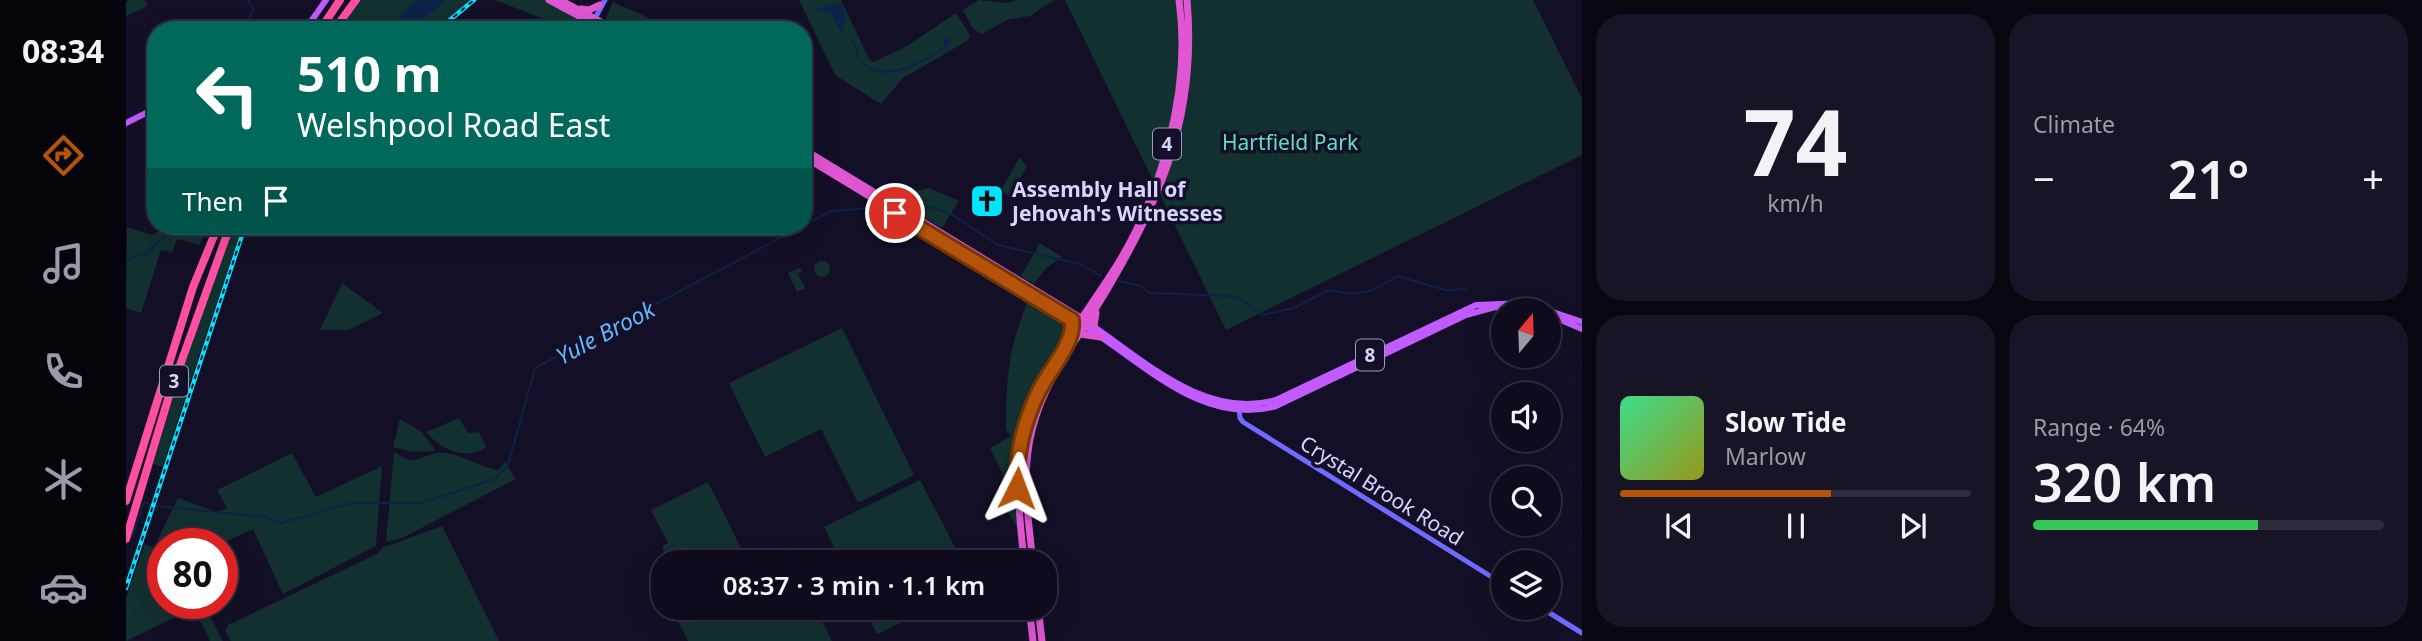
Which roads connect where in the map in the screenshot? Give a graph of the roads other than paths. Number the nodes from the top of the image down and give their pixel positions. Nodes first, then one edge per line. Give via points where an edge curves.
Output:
1 (327, 0) edge
2 (340, 0) edge
3 (356, 0) edge
4 (549, 0) edge
5 (560, 0) edge
6 (1180, 0) edge
7 (1187, 0) edge
8 (603, 3) edge
9 (577, 9) junction
10 (313, 21) edge
11 (325, 21) edge
12 (330, 21) edge
13 (341, 21) edge
14 (592, 21) edge
15 (602, 21) edge
16 (147, 112) edge
17 (126, 123) edge
18 (812, 156) edge
19 (812, 161) edge
20 (847, 181) junction
21 (214, 235) edge
22 (227, 235) edge
23 (1491, 300) edge
24 (1491, 303) edge
25 (1483, 304) junction
26 (1491, 309) edge
27 (1561, 314) edge
28 (1071, 318) junction
29 (1561, 320) edge
30 (1582, 322) edge
31 (1085, 323) junction
32 (1582, 329) edge
33 (1101, 337) joint
34 (1069, 340) junction
35 (1241, 409) junction
36 (126, 501) edge
37 (126, 539) edge
38 (1023, 550) edge
39 (1032, 550) edge
40 (1491, 577) edge
41 (1031, 620) edge
42 (1040, 620) edge
43 (1560, 620) edge
44 (1582, 634) edge
45 (1033, 641) edge
46 (1042, 641) edge

1 - 10 main road
2 - 11 highway
2 - 12 highway
3 - 13 highway
4 - 14 highway
5 - 9 highway
6 - 31 highway, 4 via 1179,89 1166,150 1135,230
7 - 31 highway, 4 via 1189,80 1176,143 1153,205
8 - 9 highway via 589,10
8 - 14 main road
8 - 15 main road
9 - 14 highway
16 - 17 main road
18 - 20 highway, 8
19 - 20 highway, 8
20 - 28 highway, 8
20 - 31 highway, 8
21 - 36 highway, 3 via 193,287
22 - 37 highway, 3 via 174,379
23 - 25 main road
24 - 25 main road, 8
25 - 35 main road, 8 via 1276,400
26 - 35 main road, 8 via 1475,312 1276,406
27 - 30 main road, 8
28 - 31 highway, 8
28 - 34 highway
29 - 32 main road
31 - 33 highway
31 - 34 highway, 4
31 - 35 main road, 8 via 1195,393
31 - 39 highway, 4 via 1049,383 1031,431 1026,495
33 - 35 main road, 8 via 1198,401
34 - 38 highway, 4 via 1038,391 1021,442 1017,475
35 - 40 main road, Crystal Brook Road via 1243,422
41 - 45 highway
42 - 46 highway
43 - 44 main road

